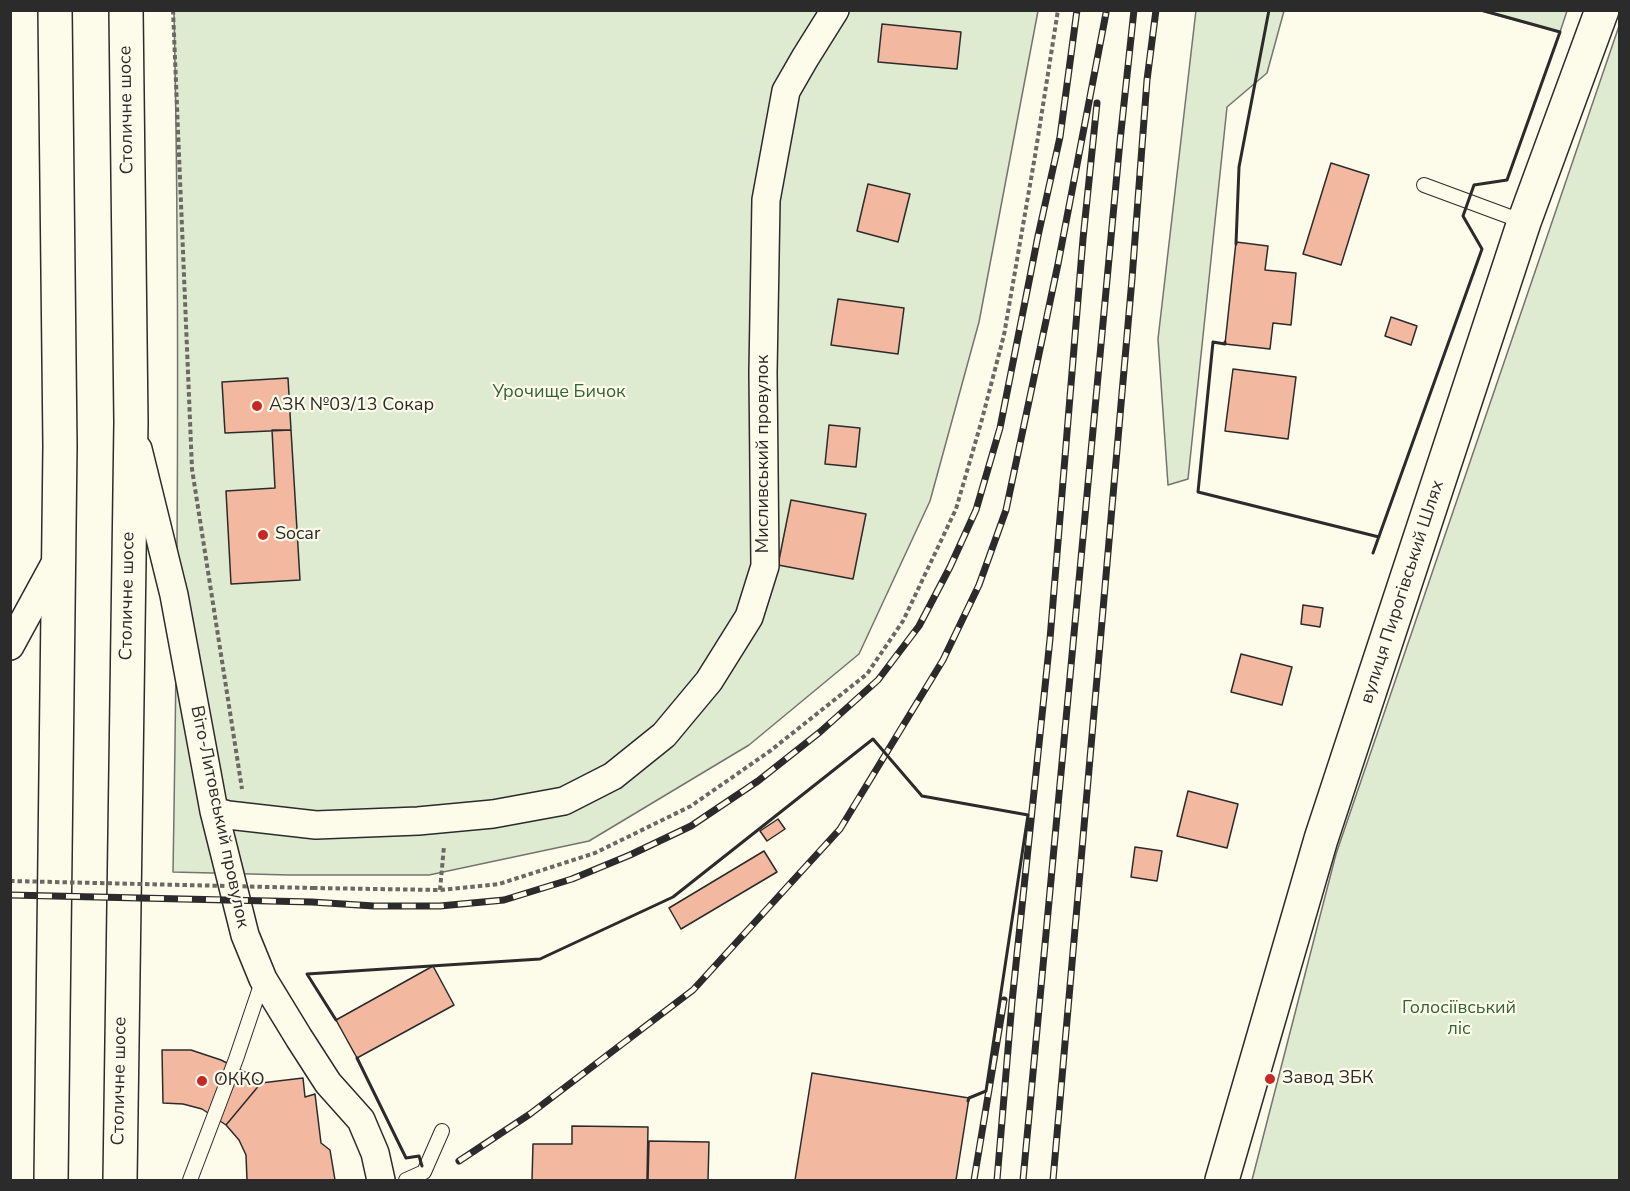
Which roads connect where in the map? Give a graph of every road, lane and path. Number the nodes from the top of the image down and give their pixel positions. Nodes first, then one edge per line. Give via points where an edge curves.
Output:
1 (55, 10) edge
2 (126, 10) edge
3 (173, 10) edge
4 (835, 10) edge
5 (1058, 10) edge
6 (1602, 10) edge
7 (1424, 185) dead end
8 (1524, 222) junction
9 (131, 422) junction
10 (59, 557) junction
11 (10, 646) edge
12 (214, 811) junction
13 (247, 817) junction
14 (446, 818) junction
15 (10, 881) edge
16 (440, 890) junction
17 (263, 979) junction
18 (442, 1131) dead end
19 (51, 1180) edge
20 (120, 1180) edge
21 (190, 1180) edge
22 (381, 1180) edge
23 (406, 1180) edge
24 (1222, 1180) edge

1 - 10 main road
2 - 9 main road, Столичне шосе
3 - 13 path via 192,470
4 - 14 street, Мисливський провулок via 786,91 766,200 765,566 749,617 709,681 664,735 613,776 564,801
5 - 16 path via 1004,336 956,509 903,621 867,674 770,751 691,806 595,853 499,884
6 - 8 main road, вулиця Пирогівський Шлях
7 - 8 lane
8 - 24 main road, вулиця Пирогівський Шлях via 1322,839
9 - 12 street, Віто-Литовський провулок via 174,595
9 - 20 main road, Столичне шосе
10 - 11 street
10 - 19 main road
12 - 13 street, Мисливський провулок
12 - 17 street, Віто-Литовський провулок via 245,935
13 - 14 street, Мисливський провулок via 316,825
14 - 16 path
15 - 16 path, bridge
17 - 21 lane
17 - 22 street, Віто-Литовський провулок via 328,1083 361,1120
18 - 23 lane via 424,1172

